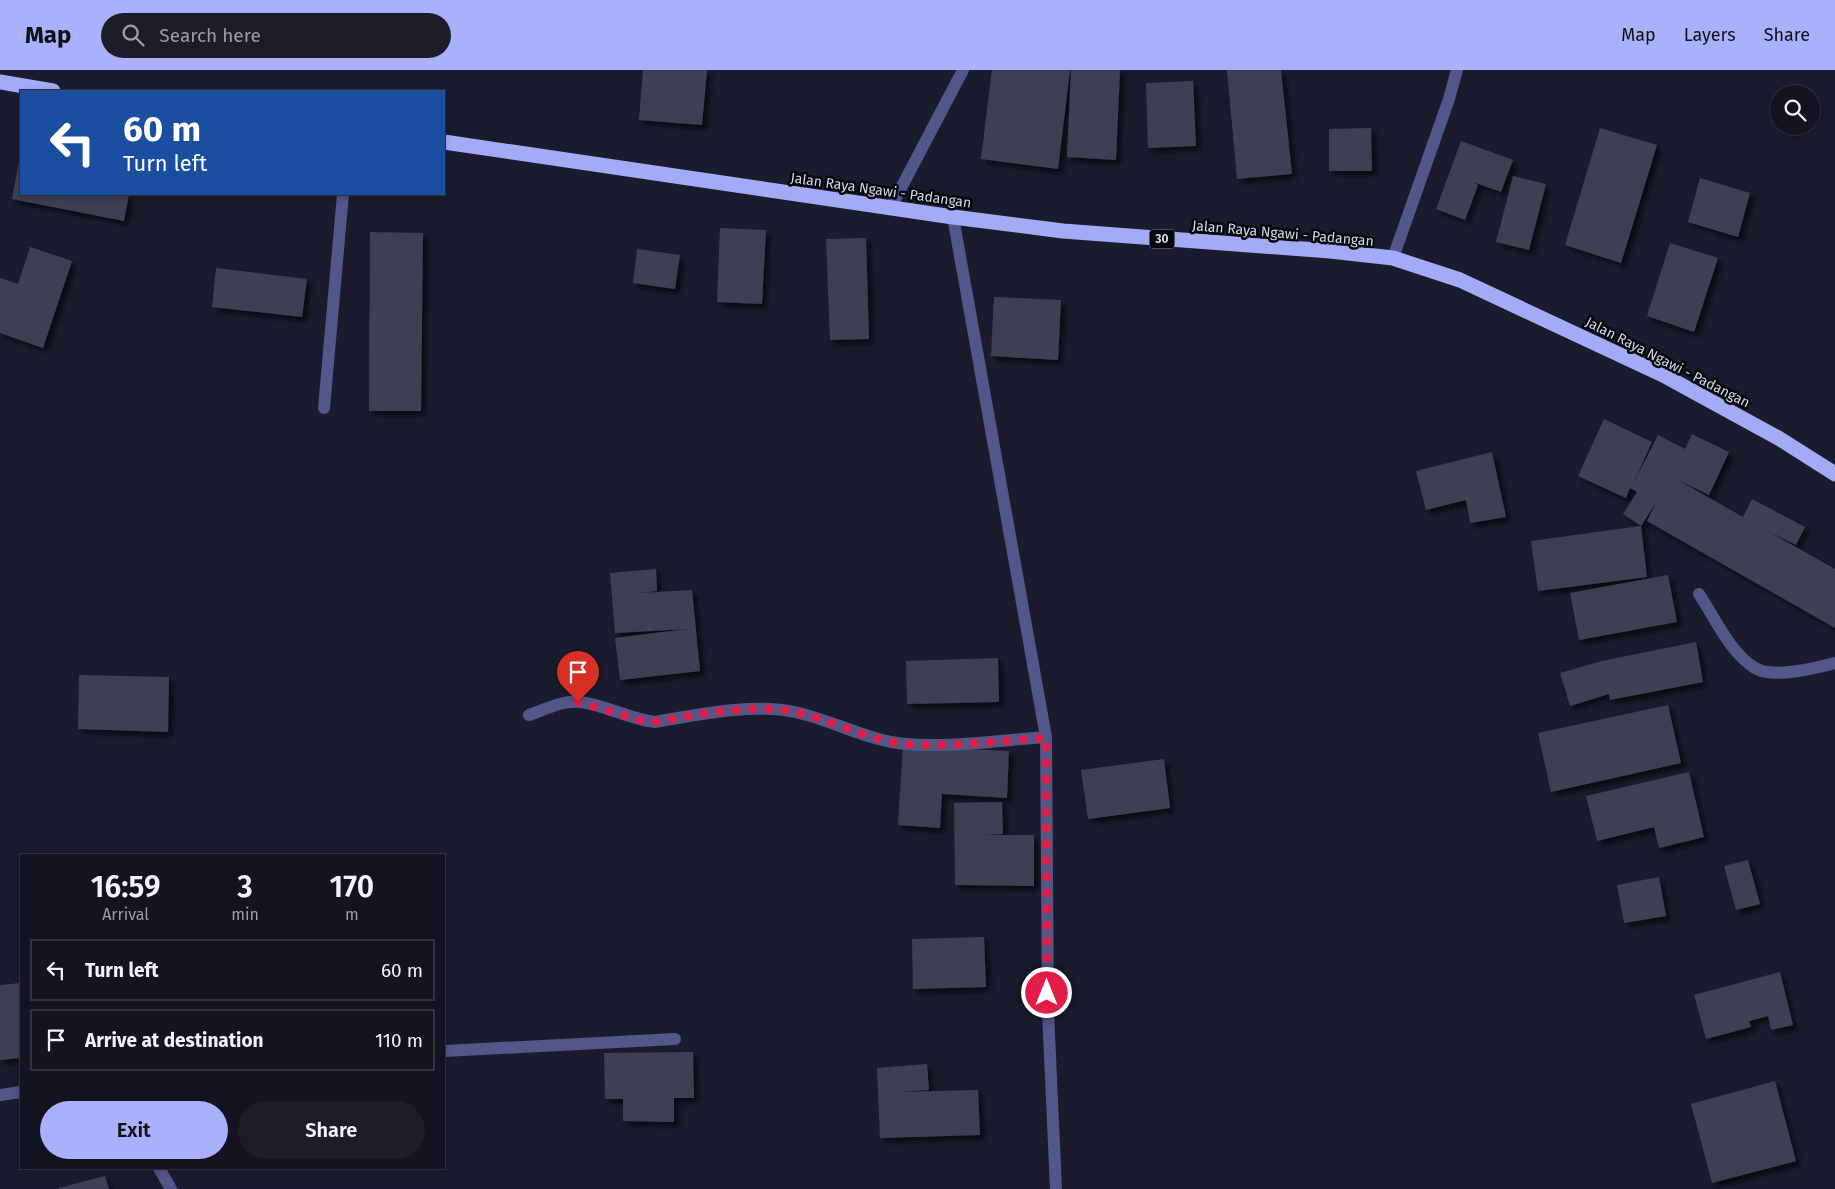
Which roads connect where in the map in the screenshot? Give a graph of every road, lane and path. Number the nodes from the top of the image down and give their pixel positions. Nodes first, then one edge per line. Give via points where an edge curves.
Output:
1 (963, 70) edge
2 (1457, 70) edge
3 (0, 82) edge
4 (47, 90) edge
5 (445, 142) edge
6 (343, 195) edge
7 (890, 209) junction
8 (953, 217) junction
9 (1393, 258) junction
10 (324, 408) dead end
11 (1835, 474) edge
12 (1699, 594) dead end
13 (1835, 663) edge
14 (529, 715) dead end
15 (1046, 738) junction
16 (675, 1039) dead end
17 (445, 1051) edge
18 (20, 1092) edge
19 (0, 1095) edge
20 (161, 1169) edge
21 (172, 1189) edge
22 (1056, 1189) edge

1 - 7 street
2 - 9 street
3 - 4 highway
5 - 7 highway, Jalan Raya Ngawi - Padangan / 30
6 - 10 street
7 - 8 highway, Jalan Raya Ngawi - Padangan / 30
8 - 9 highway, Jalan Raya Ngawi - Padangan / 30 via 1063,231
8 - 15 street
9 - 11 highway, Jalan Raya Ngawi - Padangan / 30 via 1460,280 1663,375 1780,439
12 - 13 street via 1737,653 1756,669 1783,673
14 - 15 street via 578,702 655,722 776,709 905,744
15 - 22 street via 1048,1012
16 - 17 street
18 - 19 street
20 - 21 street

